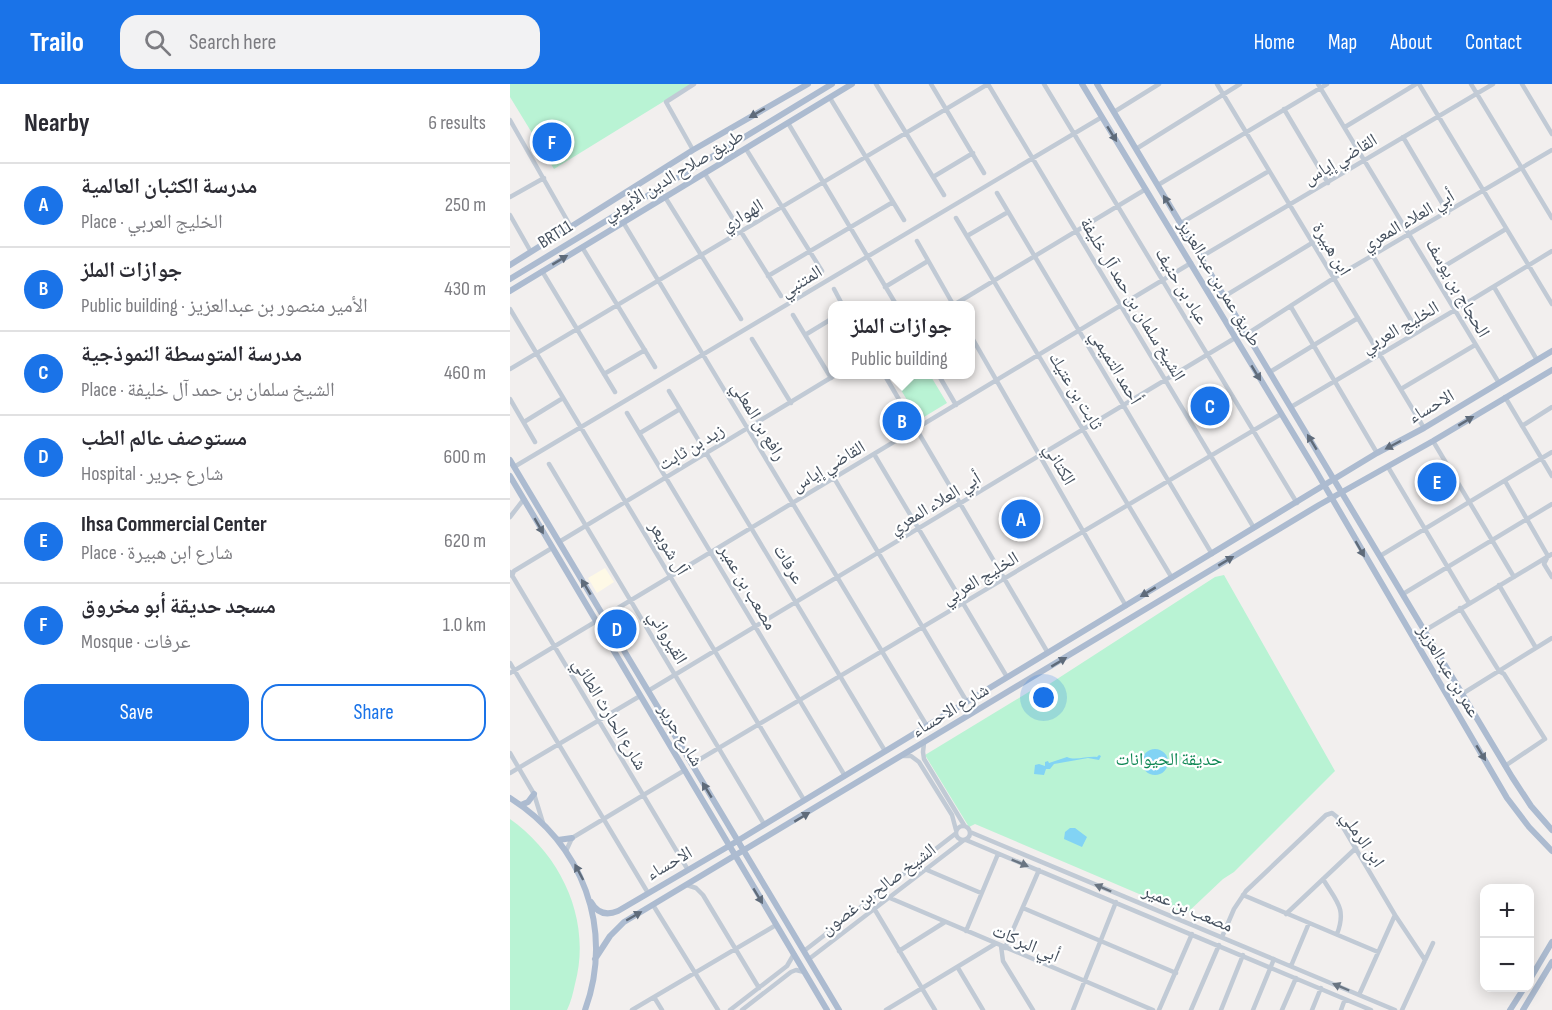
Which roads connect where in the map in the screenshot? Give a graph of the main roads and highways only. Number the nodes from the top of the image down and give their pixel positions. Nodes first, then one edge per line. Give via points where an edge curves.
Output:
1 (808, 84) edge
2 (832, 84) edge
3 (852, 84) edge
4 (1082, 84) edge
5 (1097, 84) edge
6 (510, 265) edge
7 (510, 279) edge
8 (510, 291) edge
9 (1552, 351) edge
10 (1552, 370) edge
11 (510, 460) edge
12 (1328, 469) junction
13 (1316, 471) junction
14 (1344, 474) junction
15 (510, 476) edge
16 (1335, 480) junction
17 (1324, 486) junction
18 (1350, 487) junction
19 (1342, 492) junction
20 (1314, 493) junction
21 (1330, 499) junction
22 (1349, 504) junction
23 (1319, 505) junction
24 (1336, 508) junction
25 (534, 794) road end
26 (510, 798) edge
27 (521, 805) junction
28 (731, 830) junction
29 (1552, 830) edge
30 (751, 832) junction
31 (722, 835) junction
32 (572, 837) road end
33 (558, 840) junction
34 (737, 840) junction
35 (757, 843) junction
36 (729, 846) junction
37 (1552, 850) edge
38 (744, 851) junction
39 (716, 854) junction
40 (735, 857) junction
41 (750, 861) junction
42 (722, 865) junction
43 (741, 867) junction
44 (591, 902) junction
45 (1552, 942) edge
46 (595, 959) junction
47 (1552, 962) edge
48 (1534, 972) edge
49 (1521, 992) edge
50 (590, 996) junction
51 (585, 1010) edge
52 (592, 1010) edge
53 (826, 1010) edge
54 (839, 1010) edge
55 (1510, 1010) edge
56 (1523, 1010) edge

1 -> 6 main road, طريق صلاح الدين الأيوبي via 693,150
2 - 7 main road, BRT11
8 -> 3 main road, طريق صلاح الدين الأيوبي
4 -> 13 main road, طريق عمر بن عبدالعزيز
12 -> 5 main road, طريق عمر بن عبدالعزيز
9 -> 14 main road, الاحساء
18 -> 10 main road, الاحساء
28 -> 11 main road, شارع جرير
12 - 13 main road via 1326,478
12 - 16 main road, طريق عمر بن عبدالعزيز
13 - 17 main road, طريق عمر بن عبدالعزيز
14 - 16 main road, الاحساء
14 - 18 main road via 1341,483
15 -> 31 main road, شارع جرير
16 - 17 main road, الاحساء
16 - 19 main road, طريق عمر بن عبدالعزيز
17 - 20 main road, شارع الاحساء
17 - 21 main road, طريق عمر بن عبدالعزيز
18 - 19 main road, الاحساء
19 - 21 main road, الاحساء
19 - 22 main road, عمر بن عبدالعزيز
20 - 23 main road via 1322,498
20 -> 30 main road, شارع الاحساء
21 - 23 main road, شارع الاحساء
21 - 24 main road, عمر بن عبدالعزيز
22 - 24 main road via 1340,498 1335,501
22 - 29 main road, عمر بن عبدالعزيز via 1524,797
35 -> 23 main road, شارع الاحساء
24 -> 37 main road, عمر بن عبدالعزيز via 1507,798
25 - 27 main road
26 - 27 main road
27 - 33 main road
28 - 31 main road via 731,839
28 - 34 main road, شارع جرير
30 - 34 main road, شارع الاحساء
30 - 35 main road via 748,842
31 - 36 main road, شارع جرير
32 - 33 main road
44 -> 33 main road via 581,875
34 - 36 main road, شارع الاحساء
34 - 38 main road, شارع جرير
35 - 38 main road, شارع الاحساء
36 - 39 main road, الاحساء
36 - 40 main road, شارع جرير
38 - 40 main road, شارع الاحساء
38 - 41 main road, شارع جرير
39 - 42 main road via 727,854
39 - 44 main road, الاحساء via 613,913 604,913
40 - 42 main road, شارع الاحساء
40 - 43 main road, شارع جرير
41 - 43 main road via 741,858
41 - 54 main road, شارع جرير
46 -> 42 main road, شارع الاحساء via 619,927
43 -> 53 main road, شارع جرير
44 - 46 main road via 596,930
45 - 48 main road
46 - 50 main road
47 - 56 main road
49 - 55 main road
50 - 51 main road
50 - 52 main road

